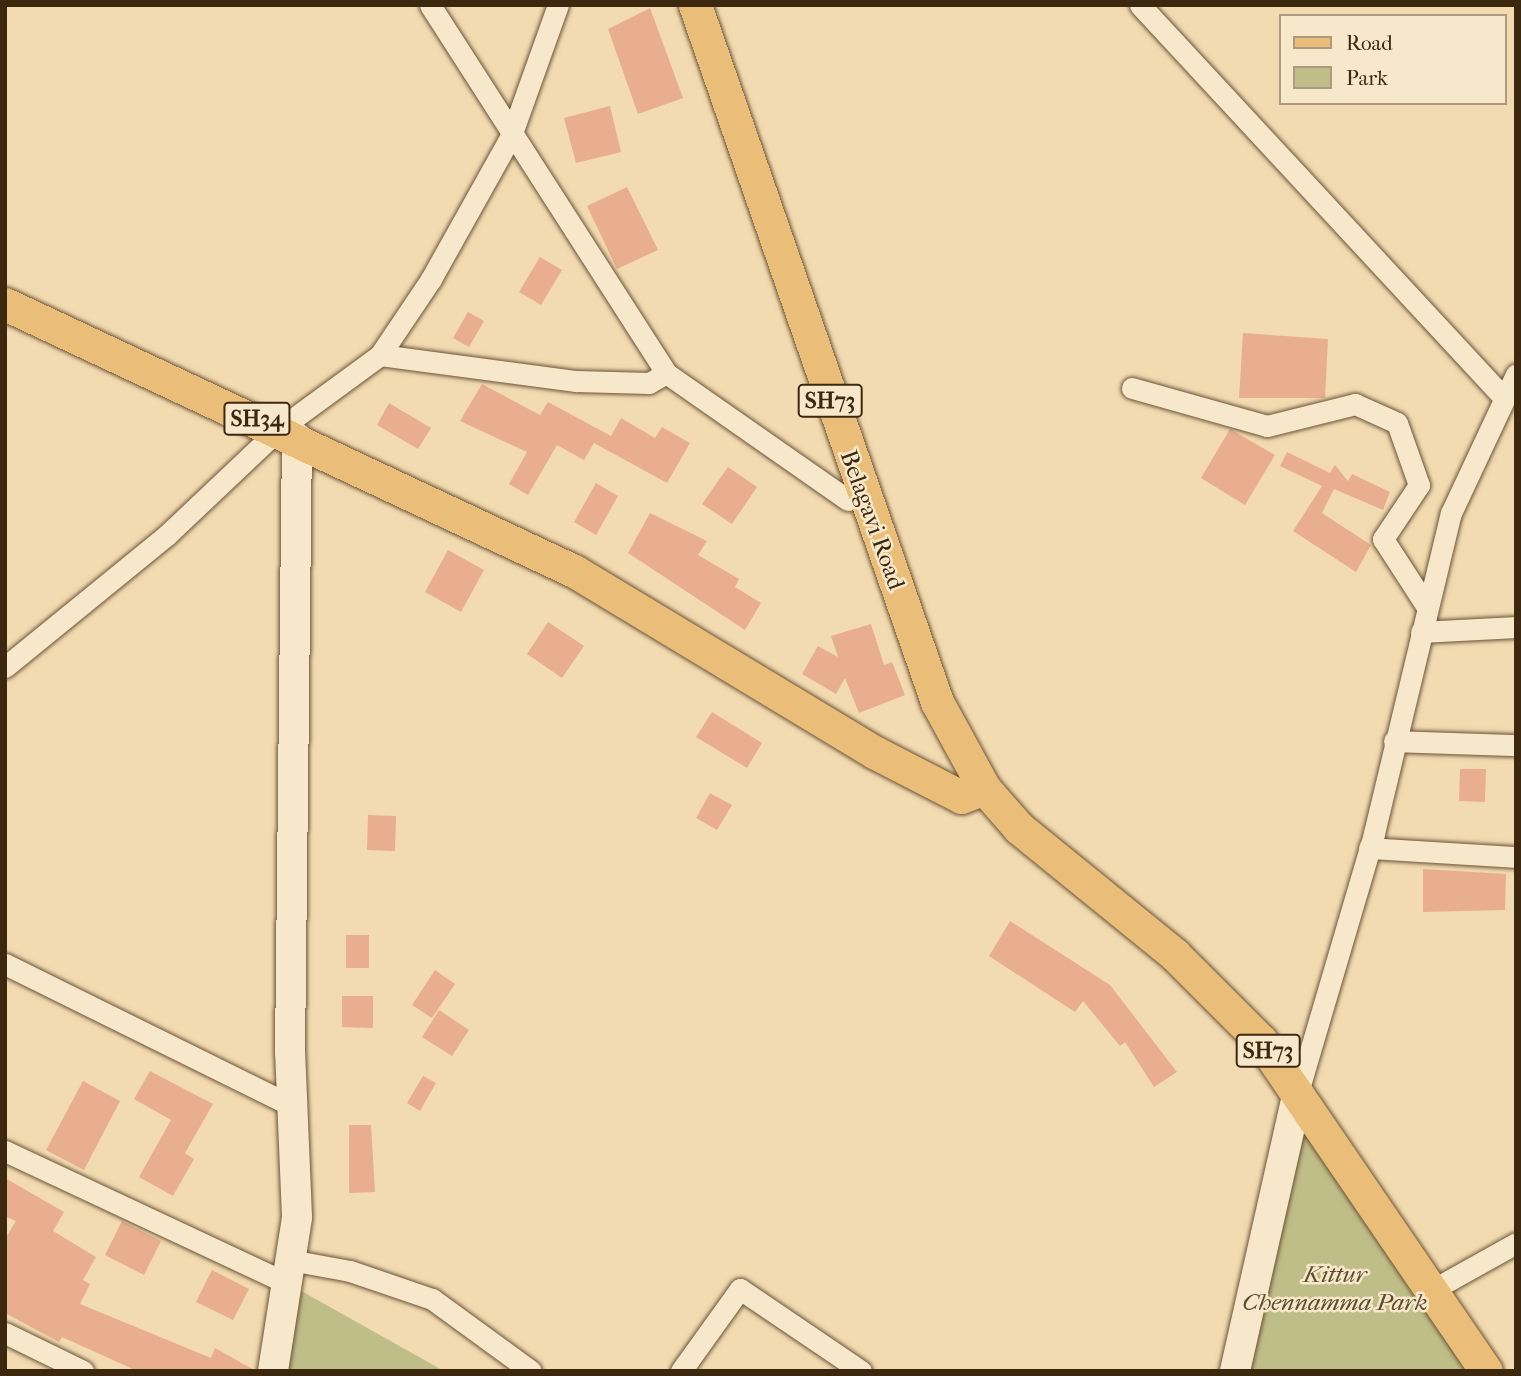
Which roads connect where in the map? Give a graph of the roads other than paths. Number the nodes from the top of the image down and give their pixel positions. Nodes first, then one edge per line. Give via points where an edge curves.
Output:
1 (430, 5) edge
2 (558, 5) edge
3 (674, 5) edge
4 (695, 5) edge
5 (1140, 5) edge
6 (511, 136) junction
7 (5, 304) edge
8 (380, 355) junction
9 (666, 373) junction
10 (1516, 374) edge
11 (1132, 388) dead end
12 (1504, 398) junction
13 (288, 434) junction
14 (848, 500) junction
15 (1427, 607) junction
16 (1516, 627) edge
17 (1421, 632) junction
18 (5, 667) edge
19 (1394, 741) junction
20 (1516, 744) edge
21 (973, 792) junction
22 (1369, 848) junction
23 (1516, 857) edge
24 (5, 964) edge
25 (1298, 1092) junction
26 (292, 1106) junction
27 (5, 1151) edge
28 (1516, 1243) edge
29 (289, 1272) junction
30 (1432, 1290) junction
31 (5, 1333) edge
32 (83, 1371) edge
33 (273, 1371) edge
34 (531, 1371) edge
35 (681, 1371) edge
36 (861, 1371) edge
37 (1235, 1371) edge
38 (1486, 1371) edge

1 - 6 street
2 - 6 street
3 - 14 main road
4 - 21 main road, Belagavi Road / SH73 via 937,702
5 - 12 street
6 - 8 street via 431,279
6 - 9 street
7 - 13 main road, SH34
8 - 9 street via 576,381 649,383
8 - 13 street
9 - 14 street
10 - 12 street
11 - 15 street via 1267,426 1355,404 1397,423 1419,485 1383,539
12 - 15 street via 1451,513
13 - 18 street
13 - 21 main road, SH34 via 508,537
13 - 26 street
14 - 21 main road via 906,668
15 - 17 street
16 - 17 street
17 - 19 street
19 - 20 street
19 - 22 street
21 - 25 main road, SH73 via 1175,955 1261,1041
22 - 23 street
22 - 25 street
24 - 26 street
25 - 30 main road, SH73
25 - 37 street
26 - 29 street via 297,1217
27 - 29 street
28 - 30 street
29 - 33 street
29 - 34 street via 350,1271 432,1299
30 - 38 main road, SH73
31 - 32 street
35 - 36 street via 740,1289

